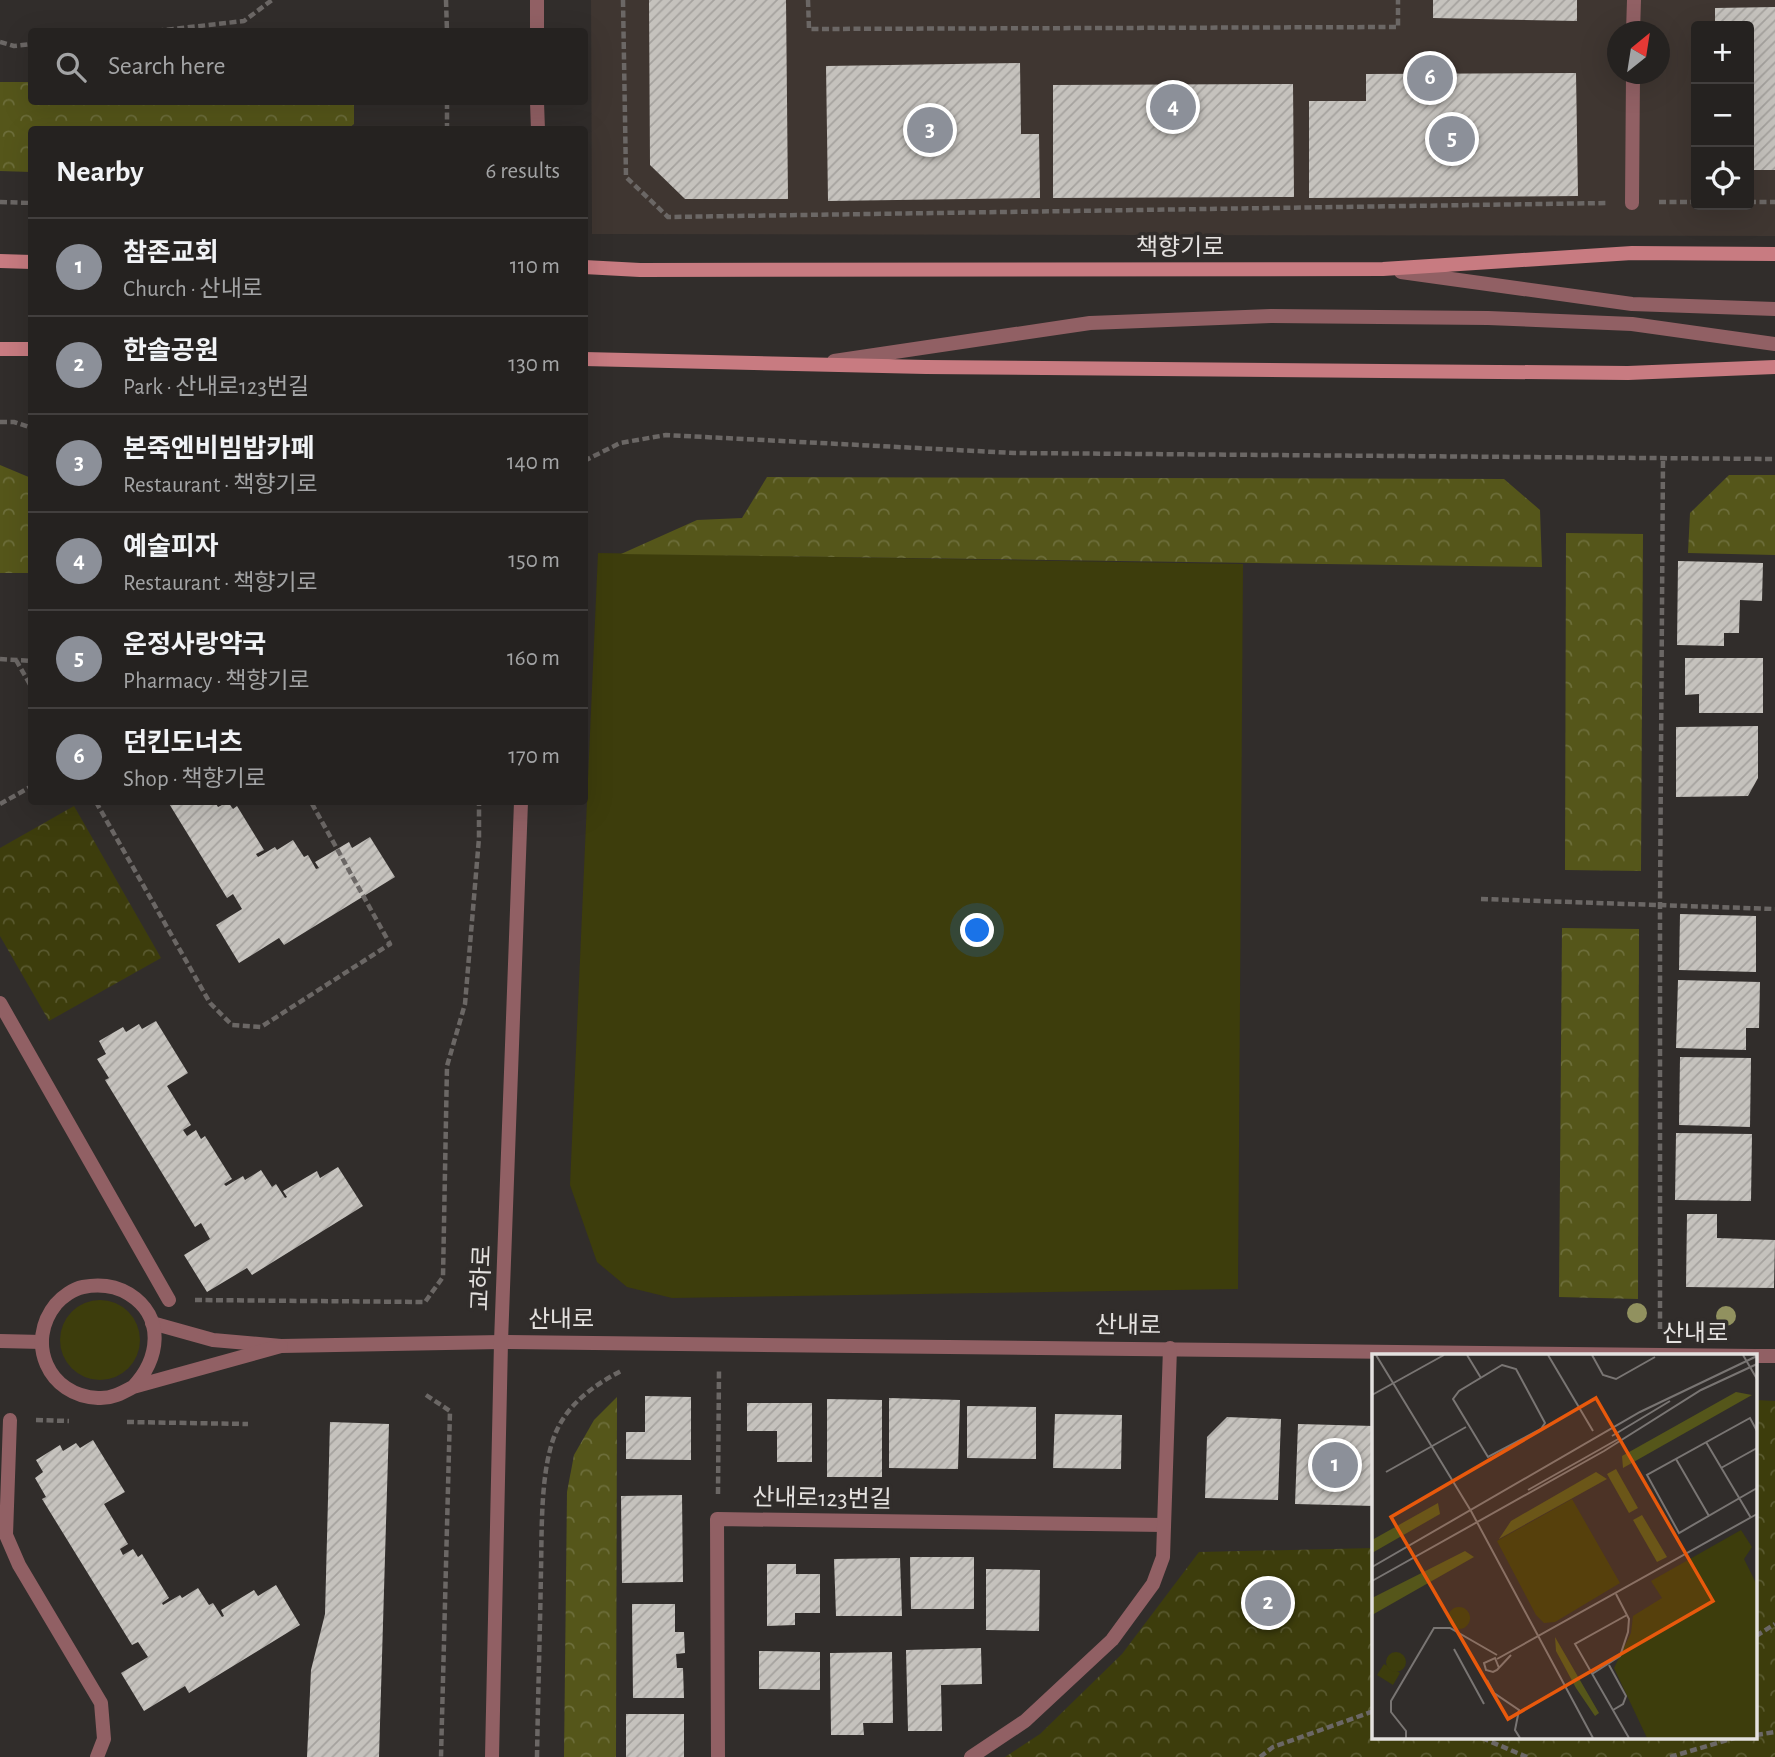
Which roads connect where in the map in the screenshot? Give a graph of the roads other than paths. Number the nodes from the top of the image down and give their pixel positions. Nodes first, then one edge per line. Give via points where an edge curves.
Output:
1 (537, 0) edge
2 (1634, 0) edge
3 (1633, 21) edge
4 (537, 28) edge
5 (1633, 84) edge
6 (537, 105) edge
7 (538, 126) edge
8 (1632, 203) road end
9 (1775, 254) edge
10 (0, 261) edge
11 (28, 262) edge
12 (588, 267) edge
13 (1383, 269) junction
14 (1775, 309) edge
15 (1775, 344) edge
16 (0, 349) edge
17 (28, 349) edge
18 (588, 359) edge
19 (812, 364) junction
20 (1775, 367) edge
21 (521, 805) edge
22 (0, 1003) edge
23 (169, 1300) road end
24 (152, 1323) junction
25 (0, 1341) edge
26 (42, 1342) junction
27 (501, 1342) junction
28 (281, 1346) junction
29 (1170, 1348) junction
30 (1590, 1354) edge
31 (133, 1387) junction
32 (10, 1420) dead end
33 (1164, 1525) junction
34 (97, 1757) edge
35 (492, 1757) edge
36 (718, 1757) edge
37 (971, 1757) edge

1 - 4 street
2 - 3 street
5 - 8 street
6 - 7 street
9 - 13 main road, 책향기로 via 1632,253
10 - 11 main road
12 - 13 main road, 책향기로
13 - 14 street via 1632,304
15 - 19 street via 1632,324 1271,316 1090,323
16 - 17 main road
18 - 19 main road
19 - 20 main road via 1628,373
21 - 27 street, 교하로
22 - 23 street
24 - 26 street via 144,1307 130,1295 97,1284 61,1299 48,1314
24 - 28 street via 213,1340
24 - 31 street via 153,1358
25 - 26 street
26 - 31 street via 49,1371 62,1386 80,1395 99,1399
27 - 28 street, 산내로
27 - 29 street, 산내로
27 - 35 street, 교하로
28 - 31 street
29 - 30 street, 산내로
29 - 33 street
32 - 34 street via 6,1535 101,1703 104,1739
33 - 36 street, 산내로123번길 via 718,1519
33 - 37 street via 1163,1557 1153,1584 1112,1640 1025,1721

